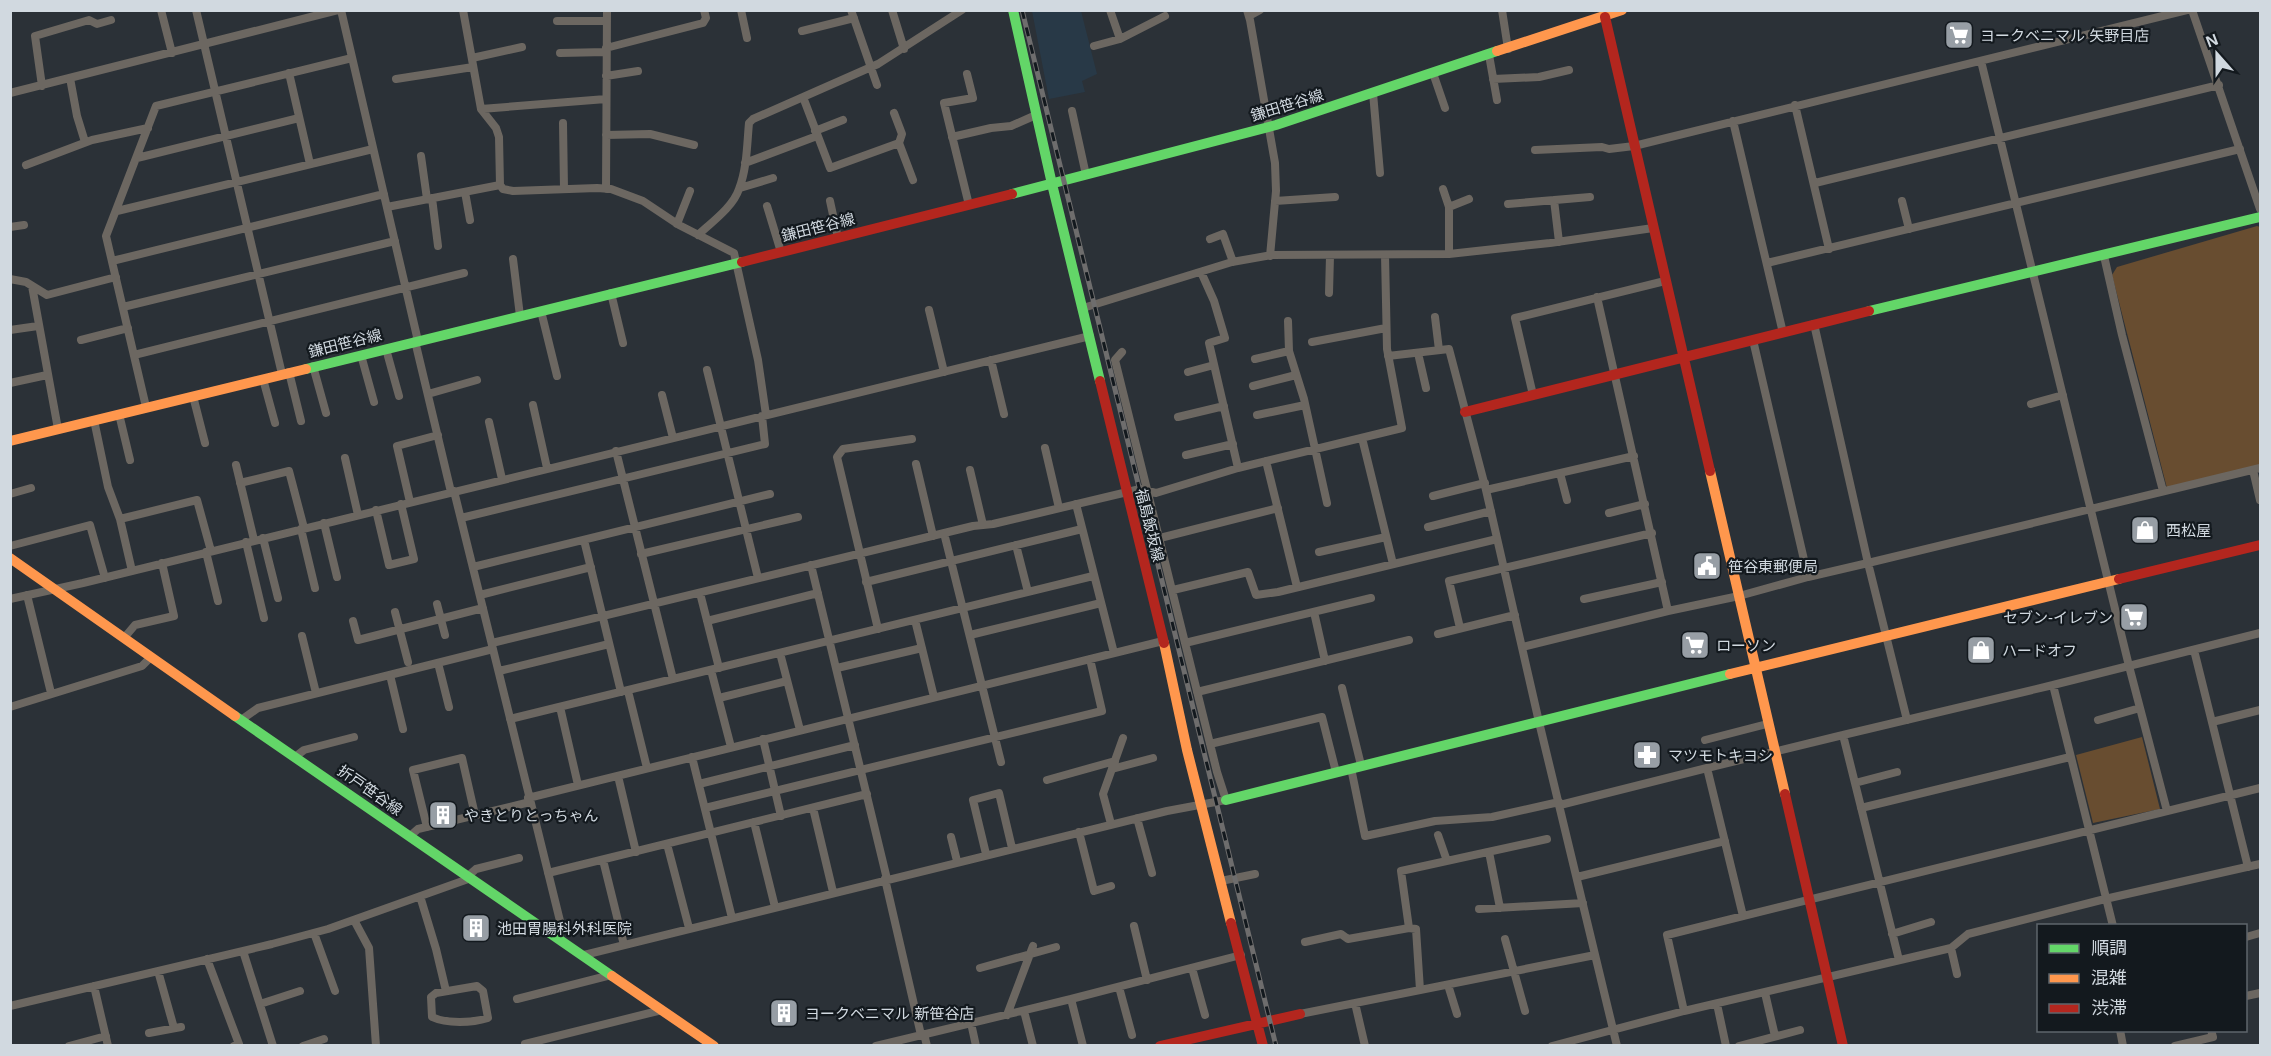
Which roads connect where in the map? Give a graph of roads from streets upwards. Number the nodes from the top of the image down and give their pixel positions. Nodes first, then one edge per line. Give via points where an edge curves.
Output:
1 (161, 10) edge
2 (196, 10) edge
3 (339, 10) edge
4 (463, 10) edge
5 (607, 10) edge
6 (704, 10) edge
7 (741, 10) edge
8 (892, 10) edge
9 (962, 10) edge
10 (1013, 10) edge
11 (1110, 10) edge
12 (1260, 10) edge
13 (1502, 10) edge
14 (1622, 10) edge
15 (2187, 10) edge
16 (2192, 10) edge
17 (1248, 13) edge
18 (852, 14) edge
19 (1165, 16) dead end
20 (1605, 17) junction
21 (111, 20) dead end
22 (557, 21) dead end
23 (607, 21) junction
24 (802, 31) dead end
25 (747, 38) dead end
26 (1120, 39) junction
27 (204, 45) junction
28 (522, 46) dead end
29 (1094, 46) dead end
30 (903, 49) junction
31 (1508, 49) junction
32 (606, 50) junction
33 (172, 53) junction
34 (560, 53) dead end
35 (1489, 55) junction
36 (352, 58) junction
37 (472, 58) junction
38 (1982, 61) junction
39 (473, 67) junction
40 (871, 68) junction
41 (1569, 70) dead end
42 (638, 71) dead end
43 (289, 73) junction
44 (1433, 73) junction
45 (967, 74) dead end
46 (606, 76) junction
47 (70, 78) junction
48 (396, 79) dead end
49 (1493, 79) junction
50 (877, 85) dead end
51 (2218, 85) junction
52 (42, 86) junction
53 (215, 91) junction
54 (10, 93) edge
55 (1372, 93) junction
56 (803, 97) junction
57 (606, 99) junction
58 (1497, 100) dead end
59 (1795, 105) junction
60 (1445, 108) dead end
61 (481, 109) junction
62 (1072, 111) dead end
63 (894, 113) dead end
64 (1036, 116) junction
65 (299, 118) junction
66 (843, 120) dead end
67 (1733, 121) junction
68 (563, 123) dead end
69 (1269, 127) junction
70 (148, 129) junction
71 (816, 134) junction
72 (606, 135) junction
73 (226, 136) junction
74 (952, 137) junction
75 (2001, 138) junction
76 (85, 142) junction
77 (899, 143) junction
78 (693, 145) dead end
79 (1634, 146) junction
80 (373, 149) junction
81 (2240, 149) junction
82 (1535, 150) dead end
83 (421, 156) dead end
84 (137, 158) junction
85 (745, 163) junction
86 (310, 164) junction
87 (26, 165) dead end
88 (1380, 174) dead end
89 (1086, 176) junction
90 (773, 178) dead end
91 (913, 180) dead end
92 (237, 182) junction
93 (1815, 183) junction
94 (1052, 184) junction
95 (500, 185) junction
96 (740, 188) junction
97 (564, 189) junction
98 (606, 189) junction
99 (1443, 189) dead end
100 (690, 191) dead end
101 (465, 192) junction
102 (384, 194) junction
103 (1335, 196) dead end
104 (1590, 197) dead end
105 (429, 199) junction
106 (1469, 199) dead end
107 (1554, 200) junction
108 (830, 201) dead end
109 (1275, 201) junction
110 (1902, 201) dead end
111 (2017, 202) junction
112 (1508, 204) dead end
113 (969, 205) junction
114 (767, 206) dead end
115 (387, 207) junction
116 (1449, 207) junction
117 (2260, 209) edge
118 (117, 212) junction
119 (2260, 217) edge
120 (470, 220) dead end
121 (677, 224) junction
122 (24, 225) dead end
123 (10, 227) edge
124 (247, 228) junction
125 (1653, 228) junction
126 (1909, 229) junction
127 (698, 235) junction
128 (838, 238) junction
129 (1210, 239) dead end
130 (395, 241) junction
131 (1559, 242) junction
132 (438, 246) dead end
133 (1828, 249) junction
134 (781, 252) junction
135 (1449, 254) junction
136 (1385, 255) junction
137 (1270, 256) junction
138 (1330, 256) junction
139 (2103, 256) junction
140 (513, 259) dead end
141 (112, 261) junction
142 (737, 262) junction
143 (1233, 262) junction
144 (1767, 263) junction
145 (1201, 272) junction
146 (2034, 272) junction
147 (464, 273) dead end
148 (258, 275) junction
149 (116, 277) junction
150 (10, 279) edge
151 (1665, 281) junction
152 (32, 286) junction
153 (406, 287) junction
154 (611, 293) junction
155 (1329, 293) dead end
156 (1598, 297) junction
157 (123, 308) junction
158 (1083, 308) junction
159 (541, 310) junction
160 (929, 310) dead end
161 (520, 316) junction
162 (1435, 317) dead end
163 (269, 321) junction
164 (1288, 321) dead end
165 (1814, 324) junction
166 (38, 326) junction
167 (128, 328) junction
168 (1386, 328) junction
169 (10, 330) edge
170 (1783, 333) junction
171 (1090, 336) junction
172 (81, 340) dead end
173 (1753, 340) junction
174 (417, 341) junction
175 (1312, 342) dead end
176 (623, 343) dead end
177 (386, 349) junction
178 (1439, 350) junction
179 (1289, 351) junction
180 (1122, 352) dead end
181 (1418, 353) junction
182 (134, 355) junction
183 (361, 355) junction
184 (1388, 356) junction
185 (1683, 358) junction
186 (1255, 359) dead end
187 (991, 360) junction
188 (1214, 365) junction
189 (313, 366) junction
190 (707, 370) dead end
191 (944, 372) junction
192 (1188, 372) dead end
193 (286, 373) junction
194 (1615, 374) junction
195 (47, 375) junction
196 (1296, 375) junction
197 (558, 376) dead end
198 (263, 379) junction
199 (477, 380) dead end
200 (10, 383) edge
201 (1253, 386) dead end
202 (1426, 388) dead end
203 (428, 393) junction
204 (662, 395) dead end
205 (1533, 395) junction
206 (193, 396) junction
207 (399, 396) dead end
208 (2063, 396) junction
209 (374, 402) dead end
210 (2031, 404) dead end
211 (533, 405) dead end
212 (1305, 405) junction
213 (1224, 406) junction
214 (146, 407) junction
215 (1465, 412) junction
216 (326, 413) dead end
217 (119, 414) junction
218 (1004, 414) dead end
219 (764, 415) junction
220 (1257, 415) dead end
221 (1178, 417) dead end
222 (94, 420) junction
223 (301, 421) dead end
224 (489, 422) dead end
225 (275, 423) dead end
226 (722, 426) junction
227 (58, 429) junction
228 (438, 435) junction
229 (673, 438) junction
230 (1362, 438) junction
231 (912, 439) dead end
232 (10, 441) edge
233 (205, 443) dead end
234 (1233, 444) junction
235 (1045, 448) dead end
236 (1315, 450) junction
237 (616, 451) junction
238 (728, 453) junction
239 (1186, 455) dead end
240 (1634, 456) junction
241 (345, 458) dead end
242 (130, 460) dead end
243 (1266, 461) junction
244 (916, 464) dead end
245 (236, 465) dead end
246 (547, 468) junction
247 (1238, 468) junction
248 (2257, 469) edge
249 (970, 470) dead end
250 (1560, 473) junction
251 (623, 478) junction
252 (502, 479) junction
253 (240, 483) junction
254 (1486, 486) junction
255 (31, 488) dead end
256 (453, 491) junction
257 (2163, 491) junction
258 (1127, 492) junction
259 (1148, 492) junction
260 (10, 494) edge
261 (770, 494) dead end
262 (1432, 496) dead end
263 (1567, 500) dead end
264 (2260, 500) edge
265 (410, 502) junction
266 (740, 502) junction
267 (1327, 503) dead end
268 (401, 504) junction
269 (1076, 504) junction
270 (1645, 504) junction
271 (1059, 508) junction
272 (1278, 508) junction
273 (2091, 509) junction
274 (376, 510) junction
275 (1491, 511) junction
276 (1609, 513) dead end
277 (358, 515) junction
278 (798, 517) dead end
279 (461, 518) junction
280 (120, 519) junction
281 (324, 523) junction
282 (983, 525) junction
283 (634, 527) junction
284 (1428, 527) dead end
285 (302, 528) junction
286 (747, 529) junction
287 (1082, 529) junction
288 (944, 533) junction
289 (1652, 533) junction
290 (933, 536) junction
291 (1386, 537) junction
292 (263, 538) junction
293 (1160, 538) junction
294 (1497, 539) junction
295 (584, 540) junction
296 (250, 541) junction
297 (1016, 545) junction
298 (10, 546) edge
299 (2260, 546) edge
300 (208, 552) junction
301 (1319, 552) dead end
302 (860, 553) junction
303 (641, 554) junction
304 (10, 558) edge
305 (951, 561) junction
306 (162, 563) junction
307 (1868, 563) junction
308 (1393, 564) junction
309 (811, 565) junction
310 (473, 567) junction
311 (591, 567) junction
312 (1503, 569) junction
313 (132, 571) junction
314 (1093, 576) junction
315 (337, 577) dead end
316 (1808, 577) junction
317 (105, 578) junction
318 (758, 578) junction
319 (866, 582) junction
320 (1662, 582) junction
321 (2110, 582) junction
322 (1297, 587) junction
323 (53, 588) junction
324 (315, 588) dead end
325 (1173, 590) junction
326 (700, 592) junction
327 (1028, 592) junction
328 (818, 593) junction
329 (27, 595) junction
330 (480, 595) junction
331 (1739, 596) junction
332 (278, 598) dead end
333 (1371, 598) dead end
334 (10, 599) edge
335 (1584, 599) dead end
336 (218, 600) dead end
337 (1101, 603) junction
338 (437, 604) dead end
339 (653, 604) junction
340 (483, 608) junction
341 (963, 608) junction
342 (1668, 611) junction
343 (395, 612) dead end
344 (1314, 612) junction
345 (1515, 615) junction
346 (603, 617) junction
347 (264, 618) dead end
348 (441, 619) junction
349 (915, 620) junction
350 (352, 621) dead end
351 (707, 621) junction
352 (1460, 628) junction
353 (878, 629) junction
354 (399, 630) junction
355 (2260, 633) edge
356 (445, 634) dead end
357 (1438, 634) dead end
358 (970, 635) junction
359 (302, 636) dead end
360 (1886, 636) junction
361 (124, 638) junction
362 (1409, 640) dead end
363 (831, 641) junction
364 (1163, 641) junction
365 (1185, 643) junction
366 (609, 644) junction
367 (492, 646) junction
368 (1522, 647) junction
369 (922, 648) junction
370 (2194, 650) junction
371 (780, 653) junction
372 (1114, 653) junction
373 (151, 657) junction
374 (1090, 659) junction
375 (1325, 661) junction
376 (408, 662) dead end
377 (438, 663) junction
378 (2129, 666) junction
379 (837, 668) junction
380 (1754, 668) junction
381 (715, 669) junction
382 (499, 671) junction
383 (390, 675) junction
384 (673, 680) junction
385 (787, 681) junction
386 (982, 685) junction
387 (2053, 686) junction
388 (1342, 688) dead end
389 (624, 691) junction
390 (1197, 692) junction
391 (51, 693) junction
392 (316, 693) junction
393 (934, 697) junction
394 (719, 698) junction
395 (10, 707) edge
396 (449, 707) dead end
397 (560, 707) junction
398 (2140, 708) junction
399 (2260, 710) edge
400 (848, 718) junction
401 (510, 719) junction
402 (241, 720) junction
403 (1906, 720) junction
404 (2098, 720) dead end
405 (1539, 722) junction
406 (2212, 722) junction
407 (1767, 724) junction
408 (403, 729) dead end
409 (800, 730) junction
410 (1843, 735) junction
411 (354, 737) dead end
412 (995, 738) junction
413 (1123, 738) dead end
414 (763, 739) junction
415 (1705, 740) dead end
416 (1210, 744) junction
417 (855, 745) junction
418 (731, 747) junction
419 (1774, 752) junction
420 (295, 757) junction
421 (692, 757) junction
422 (2070, 757) junction
423 (1154, 758) dead end
424 (1001, 762) dead end
425 (1114, 765) junction
426 (769, 766) junction
427 (1356, 767) junction
428 (646, 768) junction
429 (1707, 768) junction
430 (861, 770) junction
431 (1336, 772) junction
432 (1897, 772) dead end
433 (618, 776) junction
434 (1047, 780) dead end
435 (1855, 783) junction
436 (699, 784) junction
437 (578, 785) junction
438 (2260, 788) edge
439 (775, 791) junction
440 (867, 795) junction
441 (2230, 795) junction
442 (529, 800) junction
443 (1226, 800) junction
444 (1201, 804) junction
445 (1559, 804) junction
446 (705, 808) junction
447 (813, 808) junction
448 (1861, 808) junction
449 (2167, 811) junction
450 (475, 814) junction
451 (781, 816) junction
452 (1137, 818) junction
453 (753, 822) junction
454 (1111, 824) junction
455 (427, 827) junction
456 (2088, 830) junction
457 (1079, 832) junction
458 (710, 833) junction
459 (1438, 835) dead end
460 (410, 836) junction
461 (951, 837) dead end
462 (1546, 839) dead end
463 (1725, 841) junction
464 (667, 844) junction
465 (1012, 848) junction
466 (636, 852) junction
467 (1489, 852) junction
468 (986, 854) junction
469 (519, 858) dead end
470 (603, 860) junction
471 (957, 861) junction
472 (1447, 861) junction
473 (2260, 864) edge
474 (2248, 867) junction
475 (548, 873) junction
476 (1152, 873) dead end
477 (1255, 874) dead end
478 (469, 877) junction
479 (1577, 877) junction
480 (886, 879) junction
481 (1221, 881) junction
482 (1878, 882) junction
483 (1111, 886) dead end
484 (833, 892) junction
485 (420, 896) junction
486 (1809, 899) junction
487 (2105, 899) junction
488 (1583, 903) junction
489 (775, 907) junction
490 (1500, 908) junction
491 (1479, 909) dead end
492 (1743, 916) junction
493 (732, 918) junction
494 (354, 920) junction
495 (1931, 922) dead end
496 (2112, 924) edge
497 (1134, 926) dead end
498 (689, 928) junction
499 (1409, 928) junction
500 (314, 933) junction
501 (1892, 934) junction
502 (558, 938) junction
503 (1505, 939) dead end
504 (1305, 942) dead end
505 (624, 945) junction
506 (1033, 945) dead end
507 (1056, 947) dead end
508 (1951, 948) junction
509 (243, 951) junction
510 (1029, 954) junction
511 (584, 955) junction
512 (1241, 955) junction
513 (1595, 955) junction
514 (207, 959) junction
515 (1899, 960) junction
516 (980, 968) dead end
517 (1192, 968) junction
518 (158, 970) junction
519 (1515, 971) junction
520 (1958, 974) dead end
521 (611, 975) junction
522 (1827, 978) junction
523 (1147, 980) junction
524 (1448, 985) junction
525 (94, 986) junction
526 (1119, 987) junction
527 (1420, 990) junction
528 (300, 991) dead end
529 (335, 991) dead end
530 (446, 991) junction
531 (1765, 993) junction
532 (517, 999) dead end
533 (1071, 999) junction
534 (260, 1004) junction
535 (1355, 1004) junction
536 (1717, 1004) junction
537 (10, 1006) edge
538 (662, 1010) junction
539 (1024, 1011) junction
540 (1525, 1011) dead end
541 (1684, 1011) junction
542 (1300, 1014) joint
543 (1457, 1014) dead end
544 (1007, 1015) junction
545 (1204, 1015) dead end
546 (971, 1023) junction
547 (1257, 1023) junction
548 (1613, 1029) junction
549 (1800, 1030) dead end
550 (149, 1033) dead end
551 (923, 1034) junction
552 (1132, 1035) dead end
553 (106, 1036) junction
554 (1775, 1036) junction
555 (2213, 1038) edge
556 (324, 1039) dead end
557 (525, 1044) edge
558 (69, 1046) edge
559 (108, 1046) edge
560 (234, 1046) edge
561 (273, 1046) edge
562 (303, 1046) edge
563 (376, 1046) edge
564 (714, 1046) edge
565 (876, 1046) edge
566 (927, 1046) edge
567 (976, 1046) edge
568 (1033, 1046) edge
569 (1083, 1046) edge
570 (1160, 1046) edge
571 (1263, 1046) edge
572 (1365, 1046) edge
573 (1552, 1046) edge
574 (1617, 1046) edge
575 (1726, 1046) edge
576 (1738, 1046) edge
577 (1843, 1046) edge
578 (2175, 1046) edge

1 - 33 street
2 - 27 street
3 - 27 street
3 - 36 street
4 - 37 street
5 - 23 street
6 - 32 street via 703,23
7 - 25 street
8 - 30 street
9 - 30 street
10 - 64 street, 福島飯坂線
11 - 26 street
12 - 17 street
13 - 31 street
14 - 20 street, 鎌田笹谷線
15 - 38 street
16 - 51 street
17 - 69 street
18 - 24 street
18 - 40 street
19 - 26 street
20 - 31 street, 鎌田笹谷線
20 - 79 street
21 - 52 street via 97,24 89,20 34,36
22 - 23 street
23 - 32 street
26 - 29 street
27 - 33 street
27 - 53 street
28 - 37 street
30 - 40 street
31 - 35 street, 鎌田笹谷線
32 - 34 street
32 - 46 street
33 - 47 street
35 - 44 street, 鎌田笹谷線
35 - 49 street
36 - 43 street
36 - 80 street
37 - 39 street
38 - 59 street
38 - 75 street
39 - 48 street
39 - 61 street
40 - 50 street
40 - 56 street
41 - 49 street via 1539,77
42 - 46 street
43 - 53 street
43 - 65 street
44 - 55 street, 鎌田笹谷線
44 - 60 street
45 - 74 street via 974,98 944,103
46 - 57 street
47 - 52 street
47 - 76 street
49 - 58 street
51 - 75 street
51 - 81 street
52 - 54 street
53 - 70 street via 156,106
53 - 73 street
55 - 69 street, 鎌田笹谷線
55 - 88 street
56 - 71 street
56 - 85 street via 749,123
57 - 61 street
57 - 72 street
59 - 67 street
59 - 93 street
61 - 95 street via 499,137
62 - 89 street
63 - 77 street via 902,134
64 - 74 street via 1011,126
64 - 94 street, 福島飯坂線
65 - 73 street
65 - 86 street
66 - 71 street
67 - 79 street
67 - 144 street
68 - 97 street
69 - 89 street, 鎌田笹谷線
69 - 109 street via 1275,163
70 - 76 street
70 - 84 street
71 - 77 street via 830,168
71 - 85 street
72 - 78 street via 650,134
72 - 98 street
73 - 84 street
73 - 92 street
74 - 113 street
75 - 93 street
75 - 111 street
76 - 87 street
77 - 91 street
79 - 82 street
79 - 125 street
80 - 86 street
80 - 102 street
81 - 111 street
81 - 117 street
83 - 105 street
84 - 118 street
85 - 96 street
86 - 92 street
89 - 94 street, 鎌田笹谷線
90 - 96 street
92 - 118 street
92 - 124 street
93 - 133 street
94 - 113 street, 鎌田笹谷線
94 - 158 street, 福島飯坂線
95 - 97 street via 513,191
95 - 101 street
96 - 127 street
97 - 98 street
98 - 121 street via 631,195
99 - 116 street
100 - 121 street
101 - 105 street
101 - 120 street
102 - 115 street
102 - 124 street
103 - 109 street
104 - 107 street
105 - 115 street
105 - 132 street
106 - 116 street
107 - 112 street
107 - 131 street
108 - 128 street
109 - 137 street
110 - 126 street
111 - 126 street
111 - 146 street
113 - 128 street, 鎌田笹谷線
114 - 134 street
115 - 130 street
116 - 135 street
118 - 141 street via 106,236
119 - 139 street
121 - 127 street
122 - 123 street
124 - 141 street
124 - 148 street
125 - 131 street
125 - 151 street
126 - 133 street
127 - 142 street via 734,253
128 - 134 street, 鎌田笹谷線
129 - 143 street via 1223,234
130 - 148 street
130 - 153 street
131 - 135 street
133 - 144 street
134 - 142 street, 鎌田笹谷線
135 - 136 street
136 - 138 street
136 - 168 street
137 - 138 street
137 - 143 street
138 - 155 street
139 - 146 street
139 - 257 street
140 - 161 street
141 - 149 street
142 - 154 street, 鎌田笹谷線
142 - 219 street via 758,360
143 - 145 street
144 - 170 street
145 - 158 street
145 - 188 street via 1225,338 1209,344
146 - 165 street
146 - 208 street
147 - 153 street
148 - 157 street
148 - 163 street
149 - 152 street via 47,295
149 - 157 street
150 - 152 street
151 - 156 street
151 - 185 street
152 - 166 street
153 - 163 street
153 - 174 street
154 - 159 street, 鎌田笹谷線
154 - 176 street
156 - 194 street
156 - 205 street via 1515,318
157 - 167 street
158 - 171 street, 福島飯坂線
159 - 161 street, 鎌田笹谷線
159 - 197 street
160 - 191 street
161 - 174 street, 鎌田笹谷線
162 - 178 street
163 - 182 street
163 - 193 street
164 - 179 street
165 - 170 street
165 - 307 street
166 - 169 street
166 - 195 street
167 - 172 street
167 - 182 street
168 - 175 street
168 - 184 street
170 - 173 street
171 - 187 street
171 - 258 street, 福島飯坂線
173 - 185 street
173 - 316 street
174 - 177 street, 鎌田笹谷線
174 - 203 street
177 - 183 street, 鎌田笹谷線
177 - 207 street
178 - 181 street
178 - 215 street via 1449,349
179 - 186 street
179 - 196 street
180 - 259 street via 1115,360
181 - 184 street
181 - 202 street
182 - 214 street
183 - 189 street, 鎌田笹谷線
183 - 209 street
184 - 230 street via 1402,428
185 - 194 street
185 - 331 street
187 - 191 street
187 - 218 street
188 - 192 street
188 - 213 street
189 - 193 street, 鎌田笹谷線
189 - 216 street
190 - 226 street
191 - 219 street
193 - 198 street, 鎌田笹谷線
193 - 223 street
194 - 205 street
194 - 240 street
195 - 200 street
195 - 227 street
196 - 201 street
196 - 212 street
198 - 206 street, 鎌田笹谷線
198 - 225 street
199 - 203 street
203 - 228 street
204 - 229 street
205 - 215 street
206 - 214 street, 鎌田笹谷線
206 - 233 street
208 - 210 street
208 - 273 street
211 - 246 street
212 - 220 street
212 - 236 street
213 - 221 street
213 - 234 street
214 - 217 street, 鎌田笹谷線
215 - 254 street
217 - 222 street, 鎌田笹谷線
217 - 242 street
219 - 226 street
219 - 238 street via 765,444
222 - 227 street, 鎌田笹谷線
222 - 280 street via 108,487
224 - 252 street
226 - 229 street
226 - 238 street
227 - 232 street, 鎌田笹谷線
228 - 256 street
228 - 265 street via 396,446
229 - 237 street
230 - 236 street
230 - 291 street
231 - 302 street via 843,449 837,457
234 - 239 street
234 - 247 street
235 - 271 street
236 - 243 street
236 - 267 street
237 - 246 street
237 - 251 street
238 - 251 street
238 - 266 street
240 - 250 street
240 - 270 street
241 - 277 street
243 - 247 street
243 - 272 street
244 - 290 street
245 - 253 street
246 - 252 street
247 - 259 street via 1156,493
248 - 257 street
248 - 264 street
249 - 282 street
250 - 254 street
250 - 263 street
251 - 279 street
251 - 283 street
252 - 256 street
253 - 285 street via 289,471
253 - 296 street
254 - 262 street
254 - 275 street
255 - 260 street
256 - 265 street
256 - 279 street
257 - 273 street
258 - 259 street
258 - 269 street
258 - 364 street, 福島飯坂線
259 - 293 street
261 - 266 street
265 - 268 street
266 - 283 street
266 - 286 street
268 - 274 street
268 - 274 street via 414,559 389,565
269 - 271 street
269 - 287 street
270 - 276 street
270 - 289 street
271 - 282 street
272 - 293 street
272 - 322 street
273 - 307 street
273 - 321 street
274 - 277 street
275 - 284 street
275 - 294 street
277 - 281 street
278 - 286 street
279 - 310 street
280 - 300 street via 197,500
280 - 313 street
281 - 285 street
281 - 315 street
282 - 288 street
283 - 295 street
283 - 303 street
285 - 292 street
285 - 324 street
286 - 303 street
286 - 318 street
287 - 297 street
287 - 314 street
288 - 290 street
288 - 305 street
289 - 312 street
289 - 320 street
290 - 302 street
291 - 301 street
291 - 308 street
292 - 296 street
292 - 332 street
293 - 325 street
294 - 308 street
294 - 312 street
295 - 310 street
295 - 311 street
296 - 300 street
296 - 347 street
297 - 305 street
297 - 327 street
298 - 317 street via 90,525
299 - 321 street
300 - 306 street
300 - 336 street
302 - 309 street
302 - 319 street
303 - 339 street
304 - 323 street, 折戸笹谷線
305 - 319 street
305 - 341 street
306 - 313 street
306 - 361 street via 174,616 135,625
307 - 316 street
307 - 360 street
308 - 322 street
309 - 318 street
309 - 328 street
310 - 330 street
311 - 330 street
311 - 346 street
312 - 345 street
312 - 352 street via 1449,581
313 - 317 street
314 - 327 street
314 - 337 street
316 - 331 street
317 - 323 street
318 - 326 street
319 - 353 street
320 - 335 street
320 - 342 street
321 - 360 street
321 - 378 street
322 - 325 street via 1256,595 1248,572
323 - 329 street
323 - 361 street, 折戸笹谷線
325 - 365 street
326 - 339 street
326 - 351 street
327 - 341 street
328 - 351 street
328 - 363 street
329 - 334 street
329 - 391 street
330 - 340 street
331 - 342 street
331 - 380 street
333 - 344 street
337 - 358 street
337 - 372 street
338 - 348 street
339 - 346 street
339 - 384 street
340 - 348 street
340 - 367 street
341 - 349 street
341 - 358 street
342 - 368 street
343 - 354 street
344 - 365 street
344 - 375 street
345 - 352 street
345 - 368 street
346 - 366 street
346 - 367 street
348 - 354 street
348 - 356 street
349 - 353 street
349 - 369 street
350 - 354 street via 358,640
351 - 381 street
352 - 357 street
353 - 363 street
354 - 376 street
355 - 370 street
358 - 386 street
359 - 392 street
360 - 380 street
360 - 403 street
361 - 373 street, 折戸笹谷線
362 - 375 street
363 - 371 street
363 - 379 street
364 - 372 street
364 - 444 street, 福島飯坂線
365 - 390 street
366 - 382 street
366 - 389 street
367 - 377 street
367 - 382 street
368 - 405 street
369 - 379 street
369 - 393 street
370 - 378 street
370 - 406 street
371 - 381 street
371 - 385 street
372 - 374 street
373 - 391 street via 142,666
373 - 402 street, 折戸笹谷線
374 - 386 street
374 - 412 street via 1102,711
375 - 390 street
377 - 383 street
377 - 396 street
378 - 387 street
378 - 398 street
379 - 400 street
380 - 405 street
380 - 407 street
381 - 384 street
381 - 394 street
382 - 401 street
383 - 392 street
383 - 408 street
384 - 389 street
385 - 394 street
385 - 409 street
386 - 393 street
386 - 412 street
387 - 403 street
387 - 422 street
388 - 427 street
389 - 397 street
389 - 428 street
390 - 416 street
391 - 395 street
392 - 402 street via 258,708
393 - 400 street
394 - 418 street
397 - 401 street
397 - 437 street
398 - 404 street
398 - 449 street
399 - 406 street
400 - 409 street
400 - 417 street
401 - 442 street
402 - 420 street, 折戸笹谷線
403 - 410 street
405 - 427 street
405 - 445 street
406 - 441 street
407 - 415 street
407 - 419 street
409 - 414 street
410 - 419 street
410 - 435 street
411 - 420 street via 304,750
412 - 424 street
412 - 430 street
413 - 425 street
414 - 418 street
414 - 426 street
416 - 431 street via 1322,717
416 - 443 street
417 - 426 street
417 - 430 street
418 - 421 street
419 - 429 street
419 - 486 street
420 - 460 street, 折戸笹谷線
421 - 428 street
421 - 436 street
422 - 448 street
422 - 456 street
423 - 425 street
425 - 434 street
425 - 454 street via 1103,794
426 - 436 street
426 - 439 street
427 - 431 street
427 - 445 street via 1365,836 1435,821 1492,817
428 - 433 street
429 - 445 street
429 - 463 street
430 - 439 street
430 - 440 street
431 - 443 street
432 - 435 street
433 - 437 street
433 - 466 street
435 - 448 street
436 - 446 street
437 - 442 street
438 - 441 street
439 - 446 street
439 - 451 street
440 - 447 street
440 - 480 street
441 - 449 street
441 - 474 street
442 - 450 street
442 - 475 street
443 - 444 street
444 - 452 street
444 - 481 street, 福島飯坂線
445 - 479 street
446 - 458 street
447 - 451 street
447 - 484 street
448 - 482 street
449 - 456 street
450 - 455 street
450 - 455 street via 462,758 413,770
451 - 453 street
452 - 454 street
452 - 476 street
453 - 458 street
453 - 489 street
454 - 457 street
455 - 460 street
456 - 482 street
456 - 487 street
457 - 465 street
457 - 483 street via 1094,891
458 - 464 street
458 - 493 street
459 - 472 street
460 - 478 street, 折戸笹谷線
461 - 471 street
462 - 467 street
463 - 479 street
463 - 492 street
464 - 466 street
464 - 498 street
465 - 468 street
465 - 468 street via 999,793 973,800
466 - 470 street
467 - 472 street
467 - 490 street
468 - 471 street
469 - 478 street via 476,869
470 - 475 street
470 - 505 street
471 - 480 street
472 - 499 street via 1401,872
473 - 474 street
474 - 487 street
475 - 502 street via 562,929
477 - 481 street
478 - 485 street
478 - 502 street, 折戸笹谷線
479 - 488 street
480 - 484 street
480 - 551 street
481 - 512 street, 福島飯坂線
482 - 486 street
482 - 501 street
484 - 489 street
485 - 494 street
485 - 530 street
486 - 492 street
486 - 522 street
487 - 496 street
487 - 508 street via 1968,933
488 - 490 street
488 - 513 street
489 - 493 street
490 - 491 street
492 - 541 street via 1667,934
493 - 498 street
494 - 500 street
494 - 563 street via 369,948
495 - 501 street
497 - 523 street
498 - 505 street
499 - 504 street via 1348,939 1341,934
499 - 527 street via 1416,929
500 - 509 street
500 - 529 street
501 - 515 street
502 - 511 street, 折戸笹谷線
503 - 519 street
505 - 511 street
506 - 510 street
507 - 510 street
508 - 515 street
508 - 520 street
509 - 514 street
509 - 534 street
510 - 516 street
510 - 544 street
511 - 521 street, 折戸笹谷線
512 - 517 street
512 - 547 street, 福島飯坂線
513 - 519 street
513 - 548 street
514 - 518 street
514 - 560 street via 239,1044
515 - 522 street
517 - 523 street
517 - 545 street
518 - 525 street
518 - 550 street via 177,1027
519 - 524 street
519 - 540 street
521 - 532 street
521 - 538 street, 折戸笹谷線
522 - 531 street
522 - 577 street
523 - 526 street
524 - 527 street
524 - 543 street
525 - 537 street
525 - 553 street
526 - 533 street
526 - 552 street
527 - 535 street
528 - 534 street
530 - 530 street via 477,986 483,991 488,1018 440,1021 432,1017 431,997
531 - 536 street
531 - 554 street
533 - 539 street
533 - 569 street
534 - 561 street
535 - 542 street
535 - 572 street
536 - 541 street
536 - 575 street
538 - 557 street
538 - 564 street, 折戸笹谷線
539 - 544 street
539 - 568 street
541 - 548 street
542 - 547 street
544 - 546 street
546 - 551 street
546 - 567 street
547 - 570 street
547 - 571 street, 福島飯坂線
548 - 573 street
548 - 574 street
549 - 554 street
551 - 565 street
551 - 566 street
553 - 558 street
553 - 559 street
554 - 576 street
555 - 578 street
556 - 562 street

